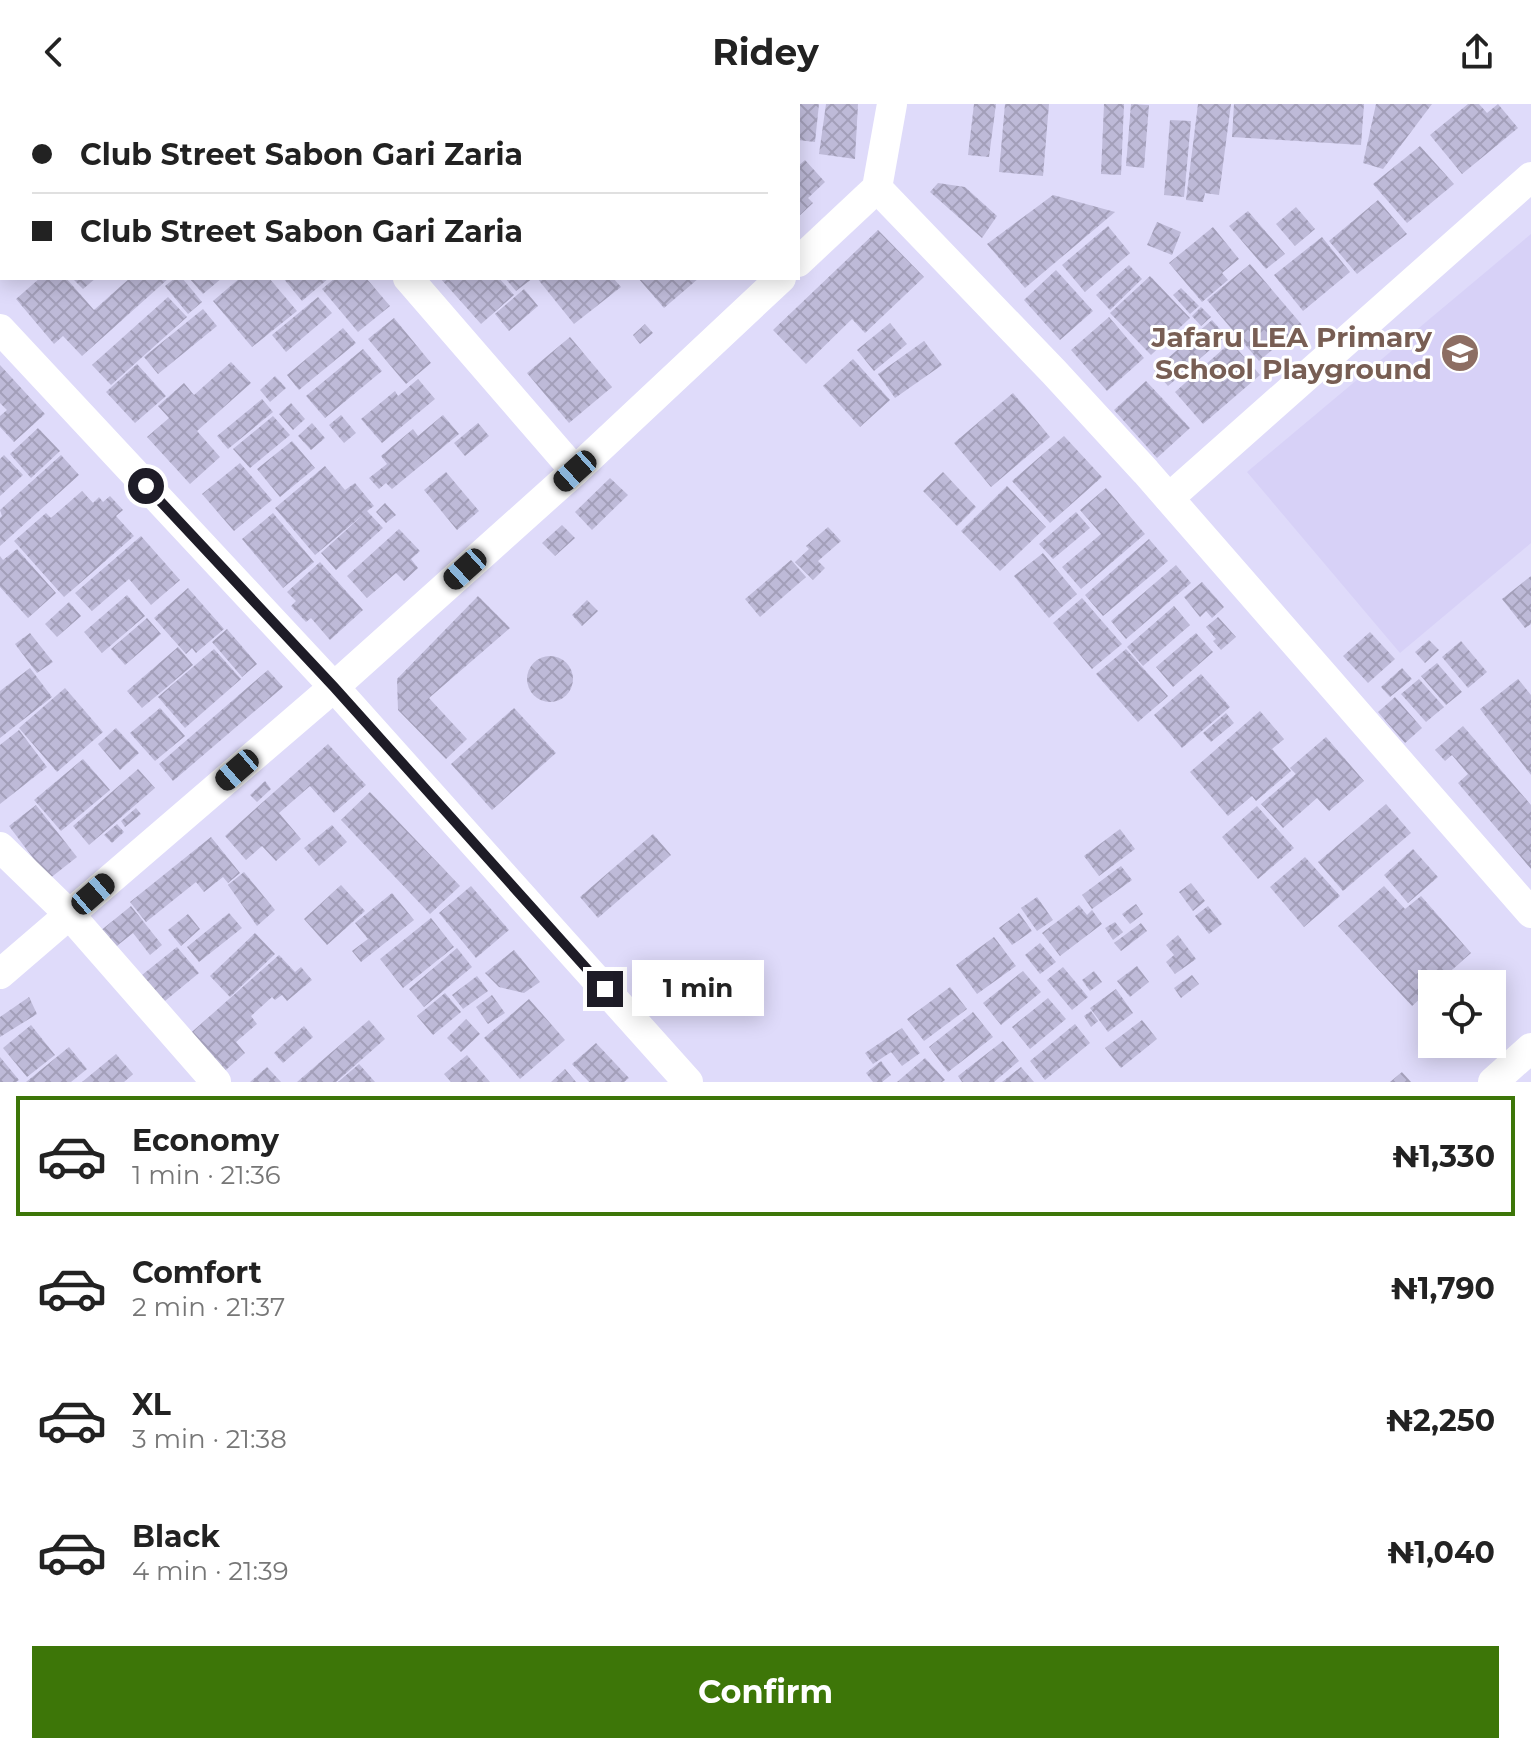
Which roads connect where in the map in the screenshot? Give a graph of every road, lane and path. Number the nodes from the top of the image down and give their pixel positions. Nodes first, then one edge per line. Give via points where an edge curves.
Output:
1 (892, 104) edge
2 (1531, 177) edge
3 (877, 188) junction
4 (800, 260) edge
5 (410, 280) edge
6 (779, 280) edge
7 (0, 329) edge
8 (575, 471) junction
9 (1169, 498) junction
10 (334, 687) junction
11 (0, 847) edge
12 (1531, 913) edge
13 (69, 914) junction
14 (0, 974) edge
15 (1531, 1048) edge
16 (216, 1082) edge
17 (688, 1082) edge
18 (1493, 1082) edge

1 - 3 street
2 - 9 street
3 - 4 street
3 - 9 street
5 - 8 street
6 - 8 street
7 - 10 street
8 - 10 street
9 - 12 street
10 - 13 street
10 - 17 street
11 - 13 street
13 - 14 street
13 - 16 street
15 - 18 street

